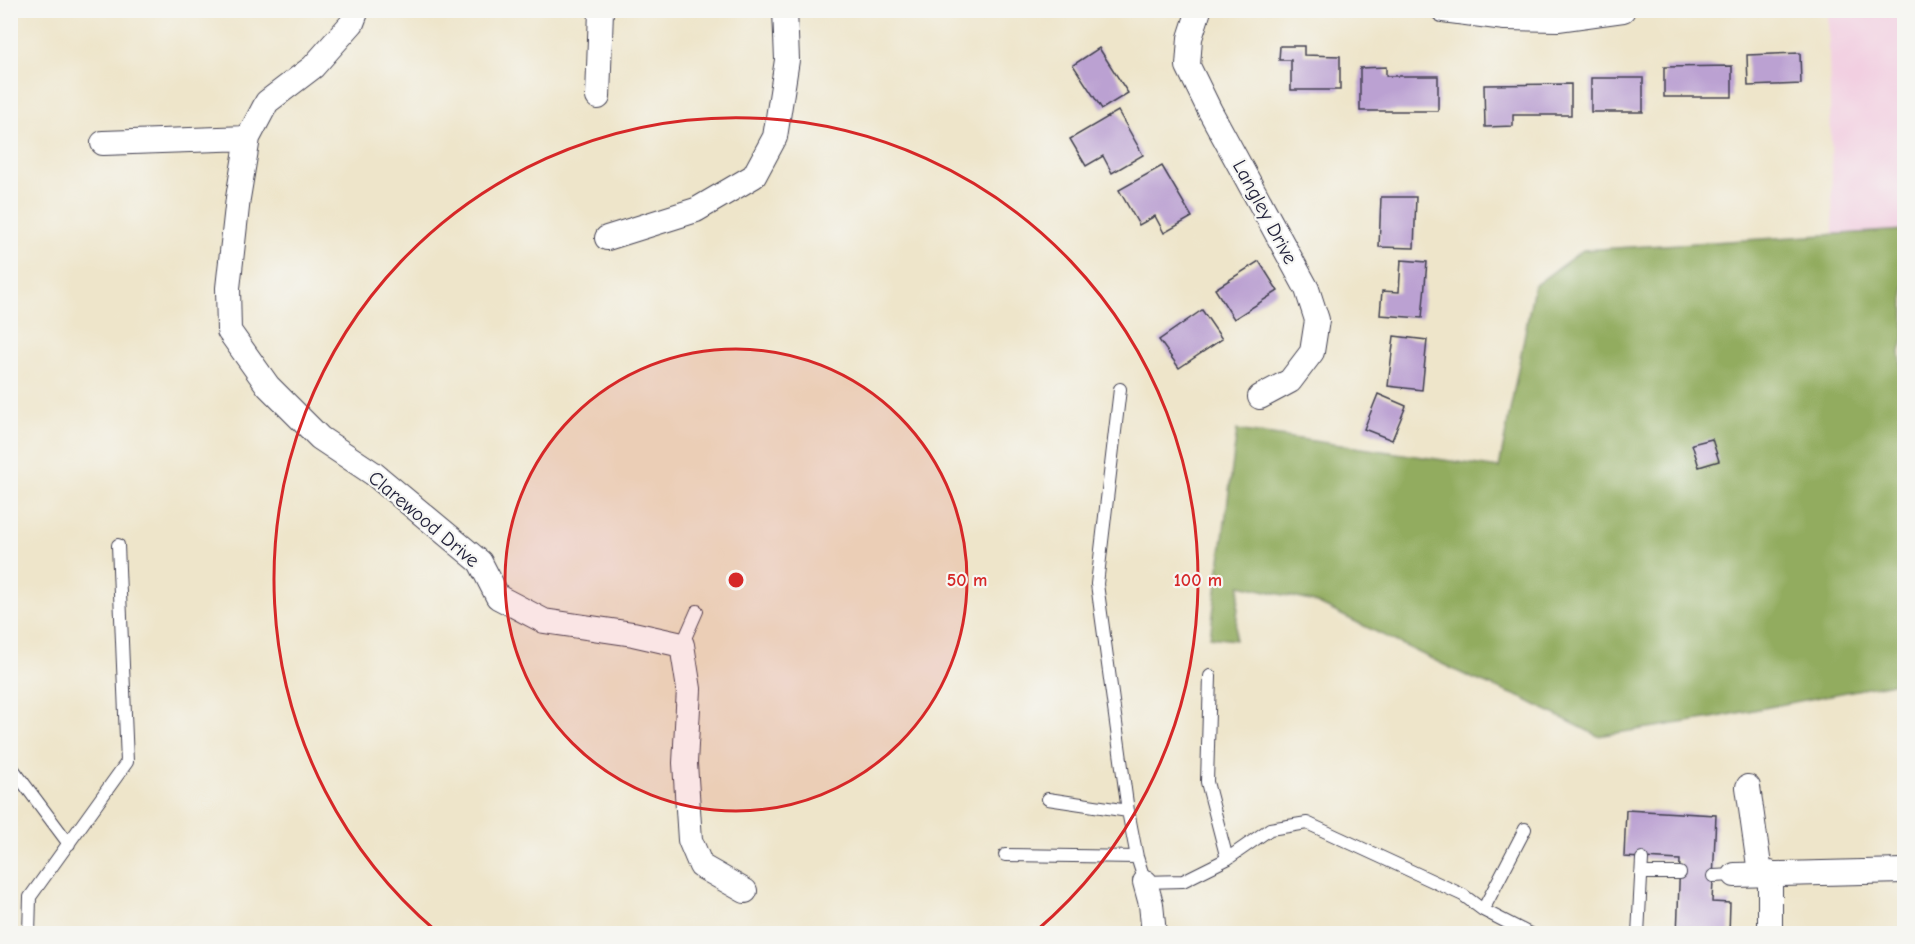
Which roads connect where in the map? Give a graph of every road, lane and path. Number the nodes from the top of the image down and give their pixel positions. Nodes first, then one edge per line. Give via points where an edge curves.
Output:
1 (357, 10) edge
2 (601, 10) edge
3 (785, 10) edge
4 (1199, 10) edge
5 (1443, 10) edge
6 (1612, 11) edge
7 (598, 97) dead end
8 (248, 138) junction
9 (103, 143) dead end
10 (607, 237) dead end
11 (1120, 389) dead end
12 (1260, 397) dead end
13 (118, 545) dead end
14 (697, 611) dead end
15 (682, 645) junction
16 (1210, 676) dead end
17 (10, 765) edge
18 (1748, 787) dead end
19 (1048, 799) dead end
20 (1128, 811) junction
21 (1525, 829) dead end
22 (69, 844) junction
23 (1005, 855) dead end
24 (1137, 858) junction
25 (1227, 859) junction
26 (1642, 859) dead end
27 (1905, 871) edge
28 (1641, 873) junction
29 (1680, 873) dead end
30 (1765, 873) junction
31 (1724, 876) dead end
32 (1145, 882) junction
33 (745, 891) dead end
34 (1483, 910) junction
35 (28, 933) edge
36 (1154, 933) edge
37 (1530, 933) edge
38 (1638, 933) edge
39 (1770, 933) edge

1 - 8 street, Clarewood Drive via 352,23 313,67 267,102
2 - 7 street
3 - 10 street via 787,60 775,136 754,176 696,210
4 - 12 street, Langley Drive via 1190,38 1188,66 1307,290 1317,320 1312,351 1305,363 1290,381
5 - 6 street via 1505,18 1558,19
8 - 9 street
8 - 15 street, Clarewood Drive via 228,288 229,331 268,386 320,438 374,474 480,562 498,597 544,621
11 - 20 lane via 1097,584
13 - 22 lane via 128,762
14 - 15 lane
15 - 33 street via 689,689 685,763 690,840 701,866
16 - 25 lane via 1206,783
17 - 22 lane
18 - 30 street
19 - 20 lane
20 - 24 lane
21 - 34 lane
22 - 35 lane via 30,897
23 - 24 lane
24 - 32 lane
25 - 32 lane via 1183,881
25 - 34 lane via 1270,829 1307,823 1463,895
26 - 28 lane
27 - 30 street
28 - 29 lane
28 - 38 lane
30 - 31 street
30 - 39 street
32 - 36 street
34 - 37 lane

